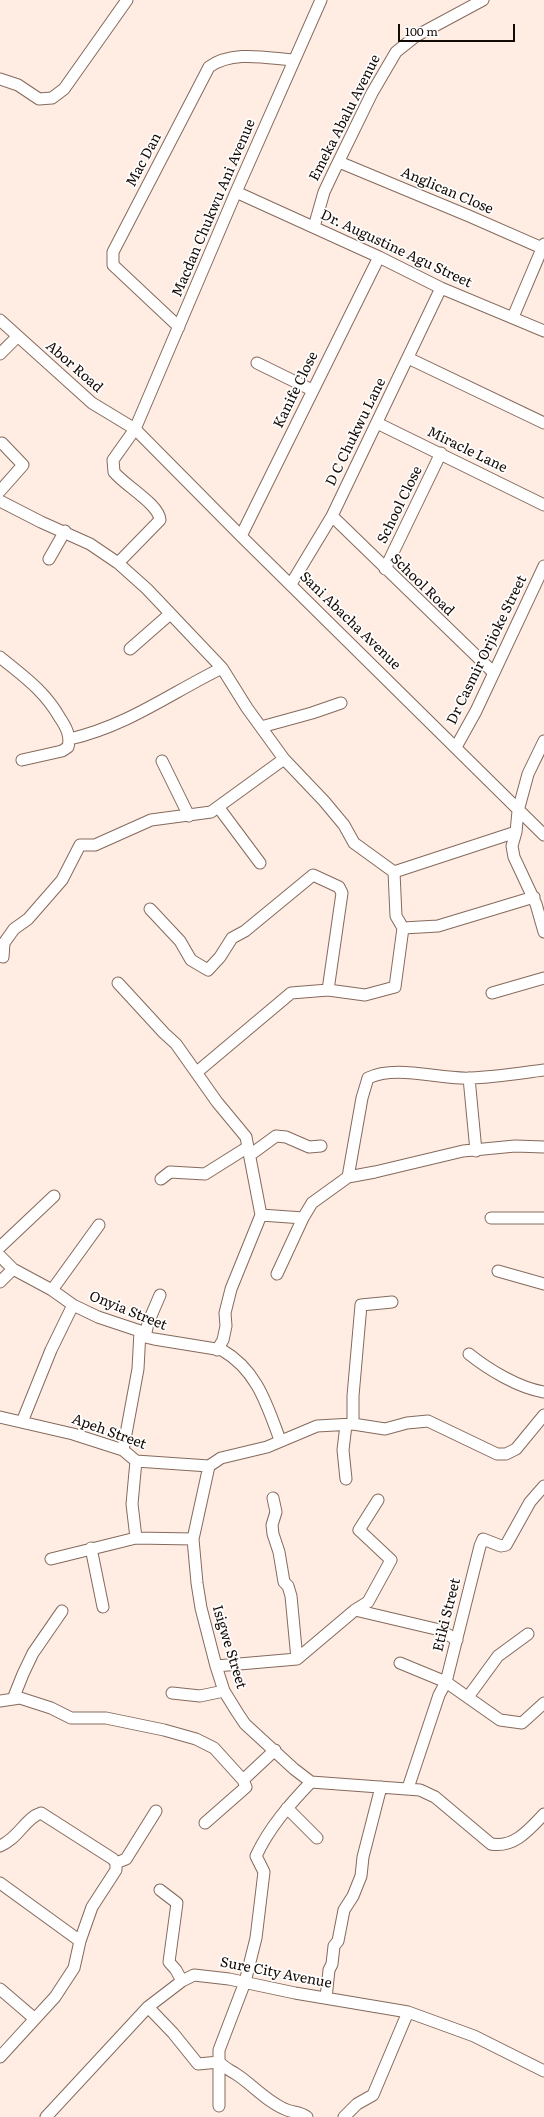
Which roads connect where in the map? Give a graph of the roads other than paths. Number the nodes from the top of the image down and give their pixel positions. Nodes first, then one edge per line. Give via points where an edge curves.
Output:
1 (127, 0) edge
2 (321, 0) edge
3 (483, 0) edge
4 (294, 60) junction
5 (0, 79) edge
6 (339, 162) junction
7 (236, 192) junction
8 (314, 227) junction
9 (543, 246) edge
10 (378, 257) junction
11 (440, 288) junction
12 (513, 317) junction
13 (0, 320) edge
14 (180, 327) junction
15 (544, 331) edge
16 (17, 337) junction
17 (0, 354) edge
18 (408, 358) junction
19 (257, 363) dead end
20 (312, 390) junction
21 (377, 422) junction
22 (544, 423) edge
23 (135, 429) junction
24 (2, 442) dead end
25 (442, 453) junction
26 (0, 491) edge
27 (0, 501) edge
28 (544, 505) edge
29 (332, 516) junction
30 (65, 532) junction
31 (240, 536) junction
32 (49, 559) dead end
33 (118, 564) junction
34 (544, 566) edge
35 (385, 569) junction
36 (291, 584) junction
37 (170, 614) junction
38 (130, 649) dead end
39 (0, 657) edge
40 (222, 668) junction
41 (494, 673) junction
42 (341, 702) dead end
43 (261, 728) junction
44 (70, 739) junction
45 (544, 741) edge
46 (456, 747) junction
47 (284, 759) junction
48 (22, 760) dead end
49 (162, 761) dead end
50 (219, 808) junction
51 (518, 811) junction
52 (188, 816) junction
53 (516, 832) junction
54 (544, 835) edge
55 (260, 863) dead end
56 (394, 872) junction
57 (534, 897) junction
58 (150, 909) dead end
59 (403, 928) junction
60 (544, 932) edge
61 (3, 957) dead end
62 (544, 978) edge
63 (118, 983) dead end
64 (328, 990) junction
65 (492, 994) dead end
66 (544, 1070) edge
67 (197, 1072) junction
68 (470, 1078) junction
69 (321, 1146) dead end
70 (544, 1147) edge
71 (249, 1151) junction
72 (476, 1151) junction
73 (348, 1177) junction
74 (161, 1179) dead end
75 (54, 1196) dead end
76 (261, 1215) junction
77 (302, 1218) junction
78 (491, 1218) dead end
79 (544, 1218) edge
80 (99, 1225) dead end
81 (0, 1247) edge
82 (0, 1256) edge
83 (13, 1269) junction
84 (498, 1271) dead end
85 (276, 1274) dead end
86 (0, 1282) edge
87 (544, 1284) edge
88 (52, 1290) junction
89 (160, 1295) dead end
90 (392, 1302) dead end
91 (74, 1305) junction
92 (142, 1334) junction
93 (217, 1350) junction
94 (469, 1354) dead end
95 (544, 1392) edge
96 (544, 1415) edge
97 (0, 1418) edge
98 (22, 1422) junction
99 (349, 1425) junction
100 (280, 1440) junction
101 (123, 1450) junction
102 (136, 1461) junction
103 (209, 1466) junction
104 (346, 1479) dead end
105 (544, 1486) edge
106 (274, 1498) dead end
107 (378, 1500) dead end
108 (136, 1538) junction
109 (193, 1539) junction
110 (91, 1548) junction
111 (51, 1559) dead end
112 (103, 1607) dead end
113 (62, 1610) dead end
114 (355, 1610) junction
115 (528, 1634) dead end
116 (456, 1640) junction
117 (297, 1659) junction
118 (400, 1663) dead end
119 (216, 1666) junction
120 (446, 1682) junction
121 (224, 1691) junction
122 (172, 1693) dead end
123 (468, 1697) junction
124 (13, 1699) junction
125 (0, 1701) edge
126 (544, 1703) edge
127 (275, 1750) junction
128 (243, 1780) junction
129 (311, 1782) junction
130 (380, 1787) junction
131 (408, 1788) junction
132 (287, 1808) junction
133 (156, 1811) dead end
134 (544, 1814) edge
135 (205, 1823) dead end
136 (317, 1838) dead end
137 (0, 1846) edge
138 (116, 1863) junction
139 (0, 1883) edge
140 (160, 1890) dead end
141 (80, 1940) junction
142 (182, 1981) junction
143 (245, 1982) junction
144 (0, 1989) edge
145 (326, 1998) junction
146 (148, 2007) junction
147 (408, 2012) junction
148 (35, 2019) junction
149 (0, 2057) edge
150 (219, 2062) junction
151 (544, 2071) edge
152 (219, 2106) dead end
153 (46, 2117) edge
154 (307, 2117) edge
155 (344, 2117) edge

1 - 5 street via 64,89 52,98 39,99 18,85
2 - 4 street, Macdan Chukwu Ani Avenue
3 - 6 street, Emeka Abalu Avenue via 416,36 396,52 372,93
4 - 7 street, Macdan Chukwu Ani Avenue
4 - 14 street, Mac Dan via 242,56 219,60 209,67 113,252 113,265
6 - 8 street, Emeka Abalu Avenue via 324,192
6 - 9 street, Anglican Close
7 - 8 street, Dr. Augustine Agu Street
7 - 14 street, Macdan Chukwu Ani Avenue
8 - 10 street, Dr. Augustine Agu Street
9 - 12 street
10 - 11 street, Dr. Augustine Agu Street
10 - 20 street, Kanife Close
11 - 12 street, Dr. Augustine Agu Street
11 - 18 street, D C Chukwu Lane
12 - 15 street, Dr. Augustine Agu Street
13 - 16 street, Abor Road
14 - 23 street, Macdan Chukwu Ani Avenue
16 - 17 street
16 - 23 street, Abor Road via 92,403
18 - 21 street, D C Chukwu Lane
18 - 22 street
19 - 20 street
20 - 31 street, Kanife Close
21 - 25 street, Miracle Lane
21 - 29 street, D C Chukwu Lane
23 - 31 street, Sani Abacha Avenue
23 - 33 street, Macdan Chukwu Ani Avenue via 113,460 114,472 152,507 160,516 160,520
24 - 26 street via 23,465
25 - 28 street, Miracle Lane
25 - 35 street, School Close
27 - 30 street
29 - 35 street, School Road
29 - 36 street, D C Chukwu Lane
30 - 32 street
30 - 33 street via 90,544
31 - 36 street, Sani Abacha Avenue
33 - 37 street
34 - 41 street, Dr Casmir Orjioke Street
35 - 41 street, School Road
36 - 46 street, Sani Abacha Avenue
37 - 38 street
37 - 40 street
39 - 44 street via 31,681 46,697
40 - 43 street
40 - 44 street via 135,716
41 - 46 street, Dr Casmir Orjioke Street
42 - 43 street via 318,712
43 - 47 street
44 - 48 street via 68,747 62,751
45 - 51 street via 528,774
46 - 51 street, Sani Abacha Avenue
47 - 50 street
47 - 56 street via 344,825 354,843
49 - 52 street
50 - 52 street
50 - 55 street
51 - 53 street
51 - 54 street, Sani Abacha Avenue
52 - 61 street via 151,820 95,845 80,845 62,880 28,919 14,929 4,943
53 - 56 street
53 - 57 street via 512,851
56 - 59 street via 396,916
57 - 59 street via 438,926
57 - 60 street
58 - 64 street via 180,941 191,960 208,970 232,938 245,931 313,875 340,887 342,893
59 - 64 street via 395,987 365,995
62 - 65 street
63 - 67 street via 176,1044
64 - 67 street via 291,993
66 - 68 street
67 - 71 street via 246,1137
68 - 72 street
68 - 73 street via 405,1073 376,1074 368,1078
69 - 71 street via 309,1147 286,1137 276,1136
70 - 72 street via 515,1146
71 - 74 street via 205,1174 170,1172
71 - 76 street
72 - 73 street via 462,1151
73 - 77 street via 312,1203
75 - 81 street
76 - 77 street
76 - 93 street via 231,1289 224,1313 226,1326 223,1340
77 - 85 street
78 - 79 street
80 - 88 street
82 - 83 street, Onyia Street
83 - 86 street
83 - 88 street, Onyia Street
84 - 87 street
88 - 91 street, Onyia Street
89 - 92 street
90 - 99 street via 361,1305
91 - 92 street, Onyia Street
91 - 98 street via 51,1350
92 - 93 street, Onyia Street via 177,1344
92 - 101 street
93 - 100 street, Onyia Street via 229,1354 247,1369 265,1397
94 - 95 street via 527,1389
96 - 99 street via 516,1450 506,1454 497,1454 428,1422 407,1423 385,1429
97 - 98 street, Apeh Street
98 - 101 street, Apeh Street via 73,1434
99 - 100 street via 317,1426
99 - 104 street via 343,1450
100 - 103 street via 267,1447 221,1458
101 - 102 street, Apeh Street
102 - 103 street, Apeh Street
102 - 108 street via 132,1504
103 - 109 street, Isigwe Street
105 - 116 street, Etiki Street via 530,1502 506,1546 483,1539
106 - 117 street via 276,1512 272,1526 273,1534 284,1582 291,1596
107 - 114 street via 359,1530 391,1560 368,1602
108 - 109 street
108 - 110 street
109 - 119 street, Isigwe Street via 200,1608
110 - 111 street
110 - 112 street
113 - 124 street via 49,1633 33,1653
114 - 116 street via 440,1630
114 - 117 street
115 - 123 street via 498,1656
116 - 120 street, Etiki Street
117 - 119 street
118 - 120 street
119 - 121 street, Isigwe Street
120 - 123 street
120 - 131 street, Etiki Street via 439,1695
121 - 122 street via 200,1696
121 - 127 street, Isigwe Street via 246,1724
123 - 126 street via 500,1720 522,1723
124 - 125 street
124 - 128 street via 20,1698 51,1708 71,1718 106,1718 196,1739 214,1748
127 - 128 street
127 - 129 street, Isigwe Street
128 - 135 street via 246,1789
129 - 130 street
129 - 132 street
130 - 131 street
130 - 145 street via 363,1857 361,1876 344,1910 338,1941 334,1946
131 - 134 street via 435,1797 491,1844 508,1844 520,1838
132 - 136 street
132 - 143 street via 265,1838 256,1856 264,1872 264,1878 256,1938
133 - 138 street via 126,1859
137 - 138 street via 10,1842 34,1815 41,1813
138 - 141 street via 116,1870 92,1907
139 - 141 street
140 - 142 street via 177,1903 169,1962
141 - 148 street via 74,1968 56,1997
142 - 143 street, Sure City Avenue via 194,1975 217,1976
142 - 146 street, Sure City Avenue
143 - 145 street, Sure City Avenue
143 - 150 street via 219,2050
144 - 148 street
145 - 147 street, Sure City Avenue
146 - 150 street via 173,2032 193,2061 198,2064
146 - 153 street, Sure City Avenue
147 - 151 street, Sure City Avenue via 474,2036
147 - 155 street via 373,2095
148 - 149 street
150 - 152 street
150 - 154 street via 227,2071 236,2074 287,2110 301,2112

